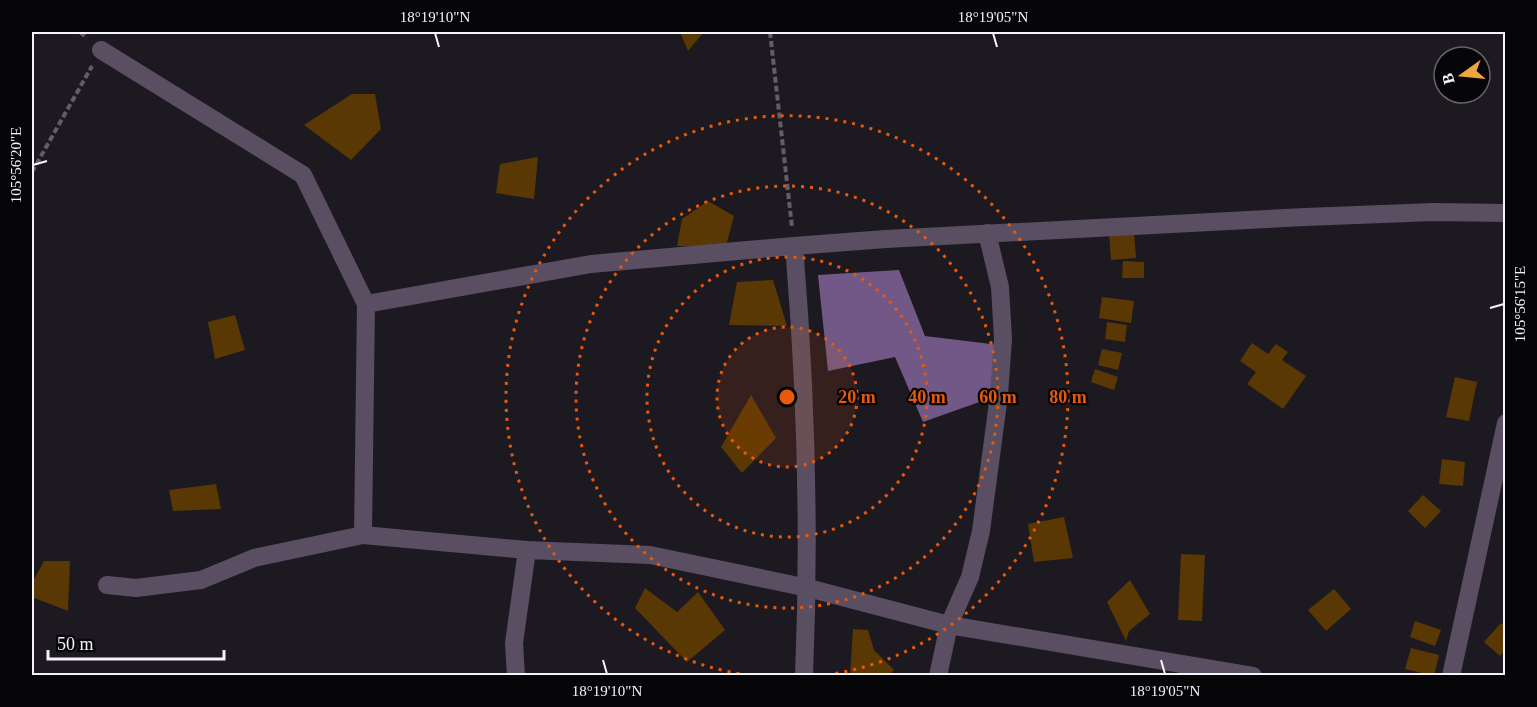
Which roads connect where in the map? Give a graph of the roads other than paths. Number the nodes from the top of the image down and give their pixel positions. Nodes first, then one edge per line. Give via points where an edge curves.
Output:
1 (101, 50) road end
2 (1506, 213) edge
3 (987, 233) junction
4 (794, 246) junction
5 (366, 304) junction
6 (1506, 423) edge
7 (363, 535) junction
8 (527, 550) junction
9 (107, 585) dead end
10 (808, 588) junction
11 (949, 625) junction
12 (516, 675) edge
13 (804, 675) edge
14 (938, 675) edge
15 (1253, 675) edge
16 (1452, 675) edge

1 - 5 street via 303,175
2 - 3 street via 1434,212
3 - 4 street
3 - 11 street via 1000,287 1003,339 999,395 981,531 970,577
4 - 5 street via 591,264
4 - 10 street
5 - 7 street
6 - 16 street
7 - 8 street
7 - 9 street via 254,558 201,580 136,588
8 - 10 street via 650,555
8 - 12 street via 514,643
10 - 11 street
10 - 13 street
11 - 14 street
11 - 15 street

